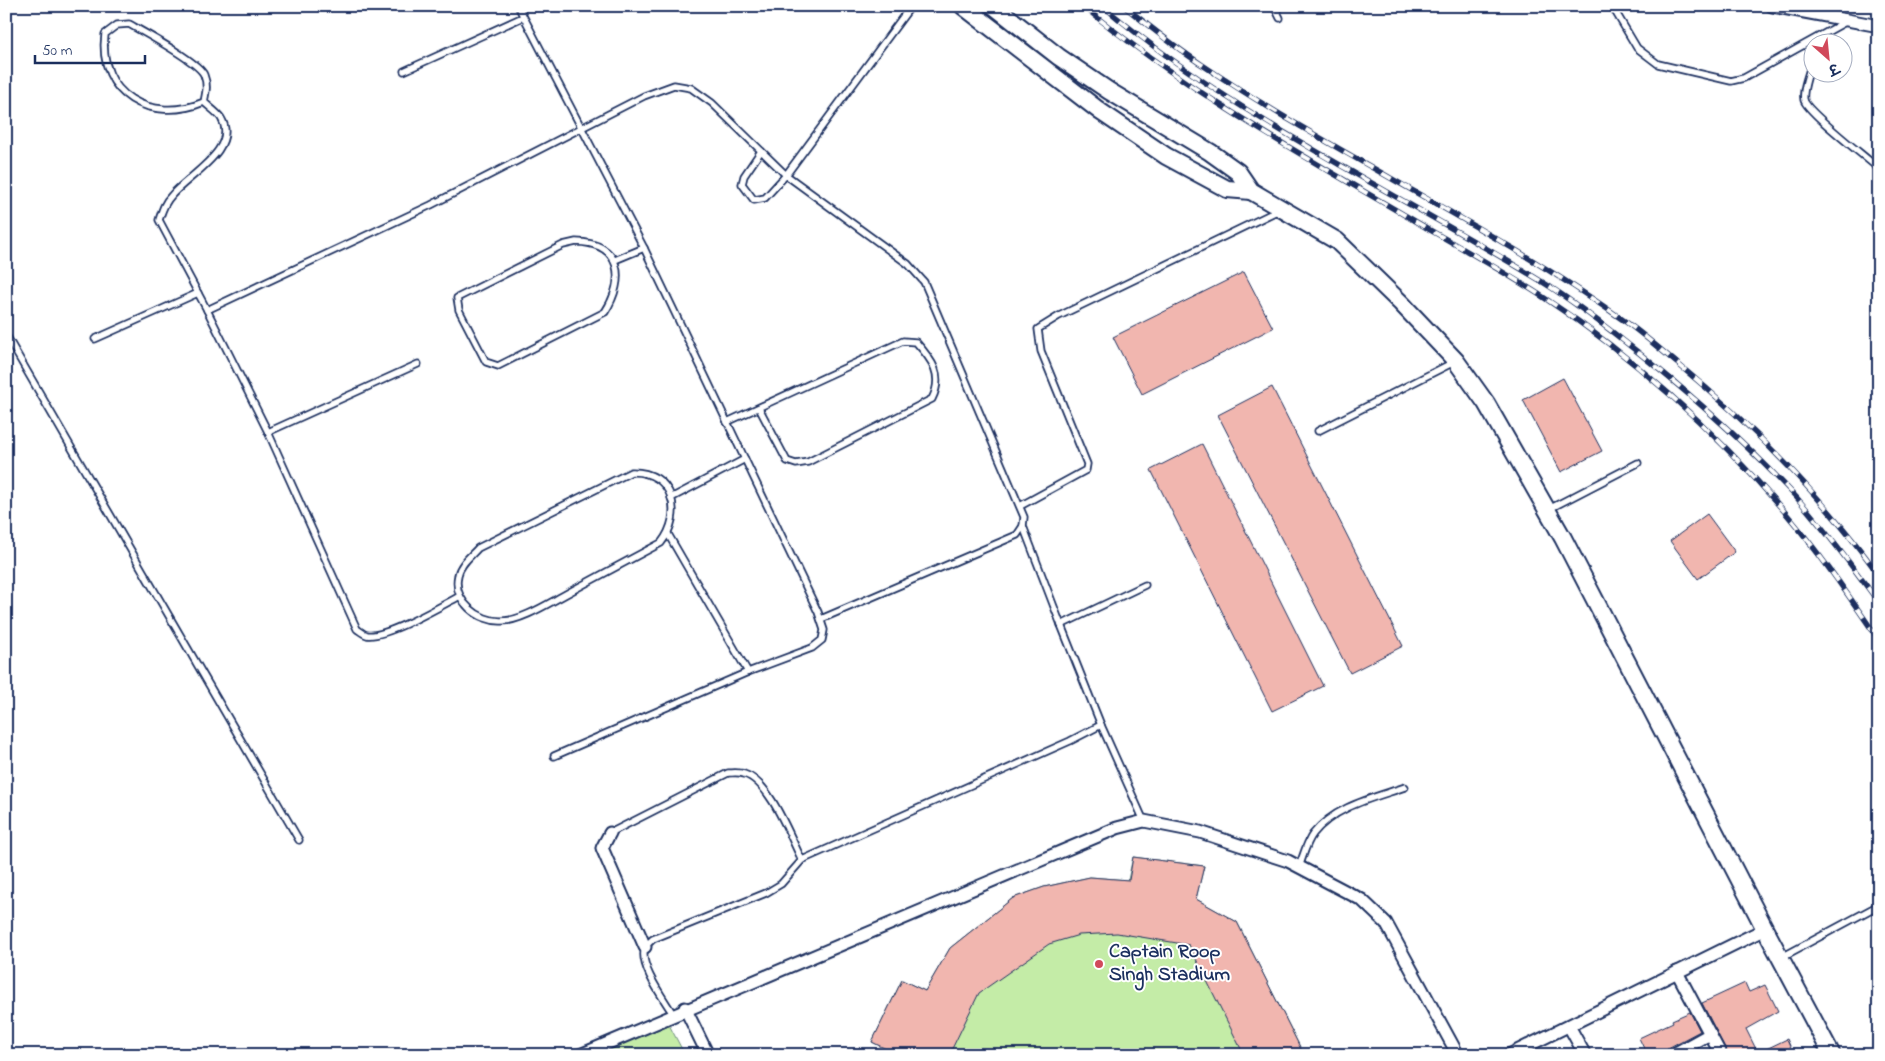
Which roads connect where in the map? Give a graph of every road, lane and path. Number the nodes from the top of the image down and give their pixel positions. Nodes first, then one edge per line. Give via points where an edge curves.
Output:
1 (518, 6) edge
2 (910, 6) edge
3 (963, 6) edge
4 (994, 6) edge
5 (1274, 6) edge
6 (1612, 6) edge
7 (1772, 6) edge
8 (523, 17) junction
9 (1280, 18) dead end
10 (1848, 20) junction
11 (1879, 26) edge
12 (1827, 32) edge
13 (1802, 46) edge
14 (404, 71) dead end
15 (1808, 82) edge
16 (204, 102) junction
17 (580, 128) junction
18 (761, 151) junction
19 (1879, 169) edge
20 (786, 175) junction
21 (1252, 191) junction
22 (1281, 209) junction
23 (644, 248) junction
24 (615, 260) junction
25 (198, 293) junction
26 (208, 310) junction
27 (6, 335) edge
28 (95, 339) dead end
29 (1456, 361) junction
30 (418, 364) dead end
31 (759, 408) junction
32 (727, 422) junction
33 (1318, 431) dead end
34 (268, 432) junction
35 (745, 459) junction
36 (1638, 463) dead end
37 (671, 498) junction
38 (1020, 506) junction
39 (1547, 510) junction
40 (1023, 526) junction
41 (668, 534) junction
42 (1145, 585) dead end
43 (460, 596) junction
44 (820, 618) junction
45 (1061, 625) junction
46 (748, 672) junction
47 (1101, 725) junction
48 (554, 756) dead end
49 (1405, 787) dead end
50 (1144, 821) junction
51 (610, 833) joint
52 (299, 840) dead end
53 (802, 860) junction
54 (1299, 867) junction
55 (1879, 905) edge
56 (1764, 929) junction
57 (645, 947) junction
58 (1781, 958) junction
59 (1678, 972) junction
60 (685, 1008) junction
61 (673, 1014) junction
62 (1569, 1026) junction
63 (1710, 1034) junction
64 (580, 1055) edge
65 (708, 1055) edge
66 (1458, 1055) edge
67 (1509, 1055) edge
68 (1585, 1055) edge
69 (1672, 1055) edge
70 (1721, 1055) edge
71 (1832, 1055) edge

1 - 8 lane
2 - 20 lane
3 - 21 street via 1101,112 1166,156 1227,189
4 - 21 street via 1052,52 1109,91 1238,172
5 - 9 lane
6 - 13 lane via 1638,48 1658,64 1731,81 1744,78
7 - 10 street
8 - 14 lane
8 - 17 lane
10 - 11 street
10 - 12 lane
15 - 19 lane via 1804,100 1810,111
16 - 16 lane via 207,85 203,72 194,65 129,24 117,25 105,34 105,66 128,99 160,108 188,108
16 - 25 lane via 221,118 225,140 219,151 170,196 160,220
17 - 18 lane via 674,85 691,88 712,103
17 - 23 lane
17 - 26 lane via 431,205
18 - 20 lane
18 - 20 lane via 742,184 754,200 764,198
20 - 38 lane via 908,264 924,282
21 - 22 street
22 - 29 street via 1337,241
22 - 38 lane via 1038,329 1041,351 1087,464 1086,470
23 - 24 lane
23 - 32 lane
24 - 24 lane via 618,276 614,298 605,312 498,366 486,362 480,354 456,304 462,295 563,245 587,242 608,252
25 - 26 lane
25 - 28 lane
26 - 34 lane
27 - 52 lane
29 - 33 lane
29 - 39 street via 1486,403
30 - 34 lane
31 - 31 lane via 903,341 916,342 937,374 938,387 932,399 808,462 796,464 787,461
31 - 32 lane
32 - 35 lane
34 - 43 lane via 357,629 365,635 376,634 411,621
35 - 37 lane
35 - 44 lane
36 - 39 lane
37 - 41 lane via 674,520
37 - 43 lane via 667,487 645,472 631,472 619,477 478,548 464,563 458,576
38 - 40 lane
39 - 56 street
40 - 44 lane via 1017,534
40 - 45 lane
41 - 43 lane via 661,543 541,608 503,622 472,612
41 - 46 lane
42 - 45 lane
44 - 46 lane via 824,630 822,640 812,648
45 - 47 lane
46 - 48 lane
47 - 50 lane
47 - 53 lane
49 - 54 lane via 1345,808 1327,820 1311,836
50 - 54 street via 1200,832 1288,860
50 - 60 street via 1117,828
51 - 53 lane via 728,773 744,774 756,781 769,796
51 - 57 street via 602,848
53 - 57 lane via 781,884 766,893 653,939
54 - 66 street via 1362,900 1386,923
55 - 58 lane
56 - 58 street
56 - 59 street
57 - 61 lane via 647,969
58 - 71 street
59 - 62 street
59 - 63 street
60 - 61 street
60 - 65 street
61 - 64 street
62 - 67 street
62 - 68 street
63 - 69 street
63 - 70 street

